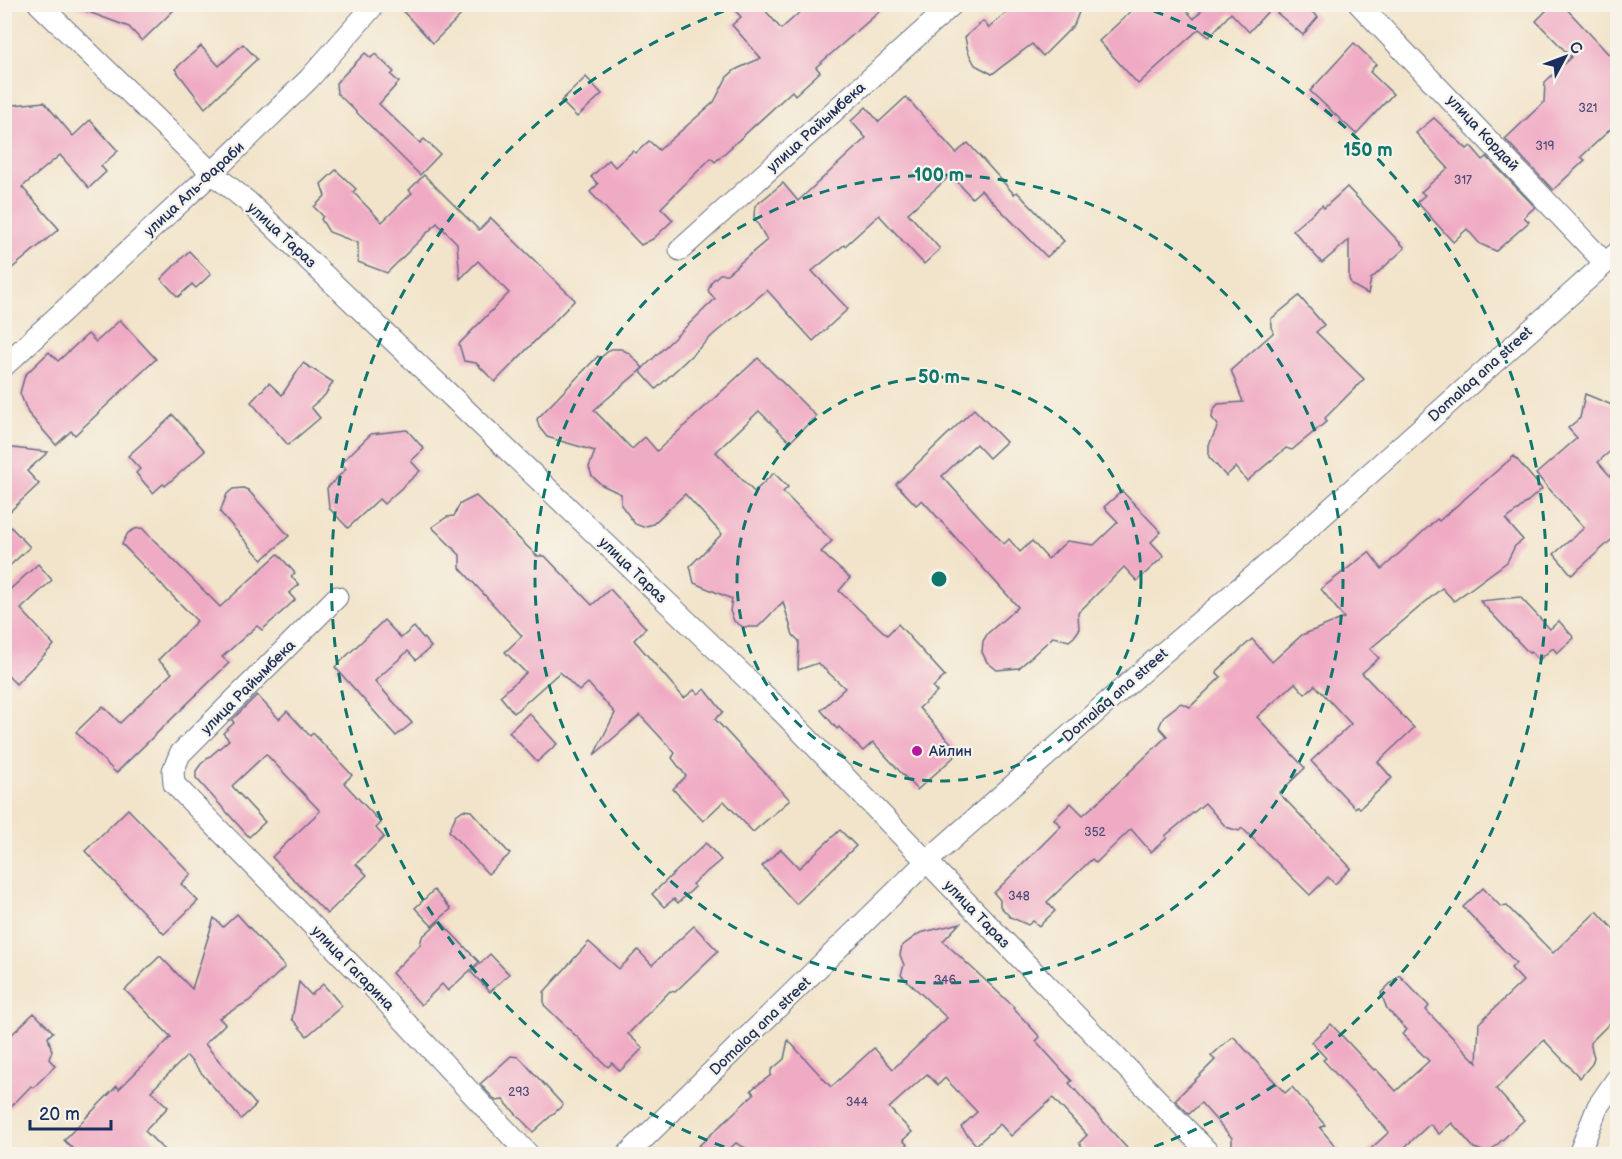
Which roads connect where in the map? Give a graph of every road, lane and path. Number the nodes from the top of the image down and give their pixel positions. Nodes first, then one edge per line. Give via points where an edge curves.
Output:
1 (39, 4) edge
2 (375, 4) edge
3 (953, 4) edge
4 (1359, 4) edge
5 (212, 173) junction
6 (680, 250) dead end
7 (1611, 257) edge
8 (4, 366) edge
9 (338, 597) dead end
10 (174, 784) joint
11 (926, 862) junction
12 (1617, 1077) edge
13 (528, 1155) edge
14 (628, 1155) edge
15 (1210, 1155) edge
16 (1579, 1155) edge

1 - 5 street, улица Тараз
2 - 5 street, улица Аль-Фараби via 309,79
3 - 6 street, улица Райымбека
4 - 7 street, улица Кордай
5 - 8 street, улица Аль-Фараби
5 - 11 street, улица Тараз via 248,202 785,715
7 - 11 street, Domalaq ana street via 1282,552
9 - 10 street, улица Райымбека via 180,754 173,771
10 - 13 street, улица Гагарина via 368,982
11 - 14 street, Domalaq ana street
11 - 15 street, улица Тараз
12 - 16 street via 1598,1106

